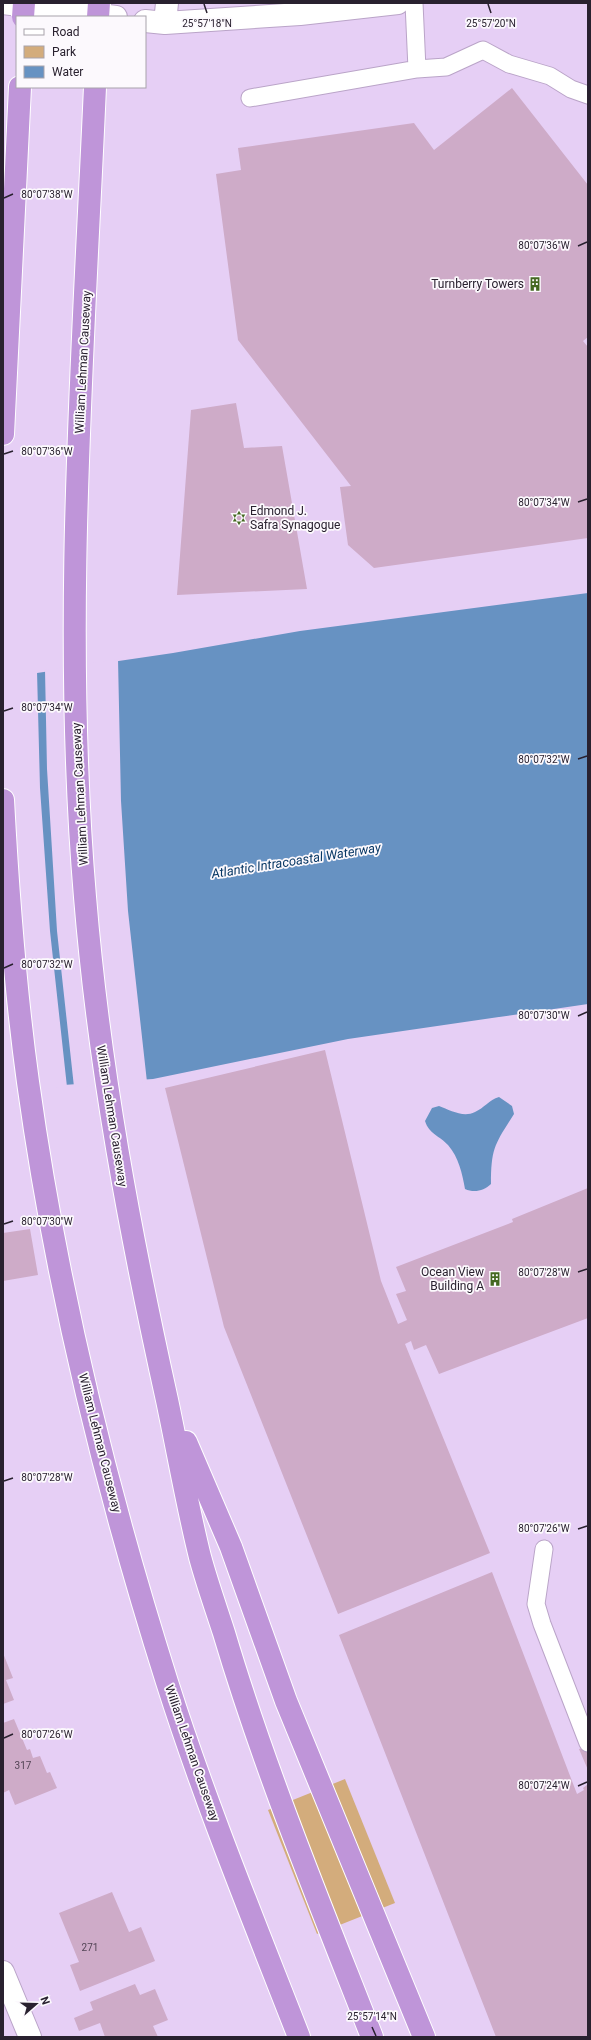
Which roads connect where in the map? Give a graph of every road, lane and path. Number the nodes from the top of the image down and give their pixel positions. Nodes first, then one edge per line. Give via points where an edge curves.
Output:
1 (3, 3) edge
2 (24, 3) edge
3 (99, 3) edge
4 (398, 3) edge
5 (414, 3) edge
6 (23, 16) edge
7 (98, 16) edge
8 (108, 16) edge
9 (159, 16) edge
10 (417, 69) junction
11 (20, 88) edge
12 (95, 88) edge
13 (588, 95) edge
14 (250, 98) dead end
15 (3, 434) edge
16 (3, 800) edge
17 (167, 1398) junction
18 (544, 1549) dead end
19 (588, 1743) edge
20 (3, 1972) edge
21 (30, 2037) edge
22 (299, 2037) edge
23 (372, 2037) edge
24 (424, 2037) edge

1 - 8 street
2 - 6 highway, bridge
3 - 7 highway, bridge
4 - 9 street via 300,14
5 - 10 lane
10 - 13 lane via 446,67 483,50 509,64 550,76 571,89
10 - 14 lane
11 - 15 highway
12 - 17 highway, William Lehman Causeway via 75,567 74,633 82,846 92,968 112,1120 145,1302
16 - 22 highway, William Lehman Causeway via 11,926 28,1084 54,1239 82,1373 121,1529 167,1684 217,1826
17 - 23 highway via 201,1558 234,1667 287,1816
17 - 24 highway via 231,1547 286,1701
18 - 19 lane via 536,1604
20 - 21 street

